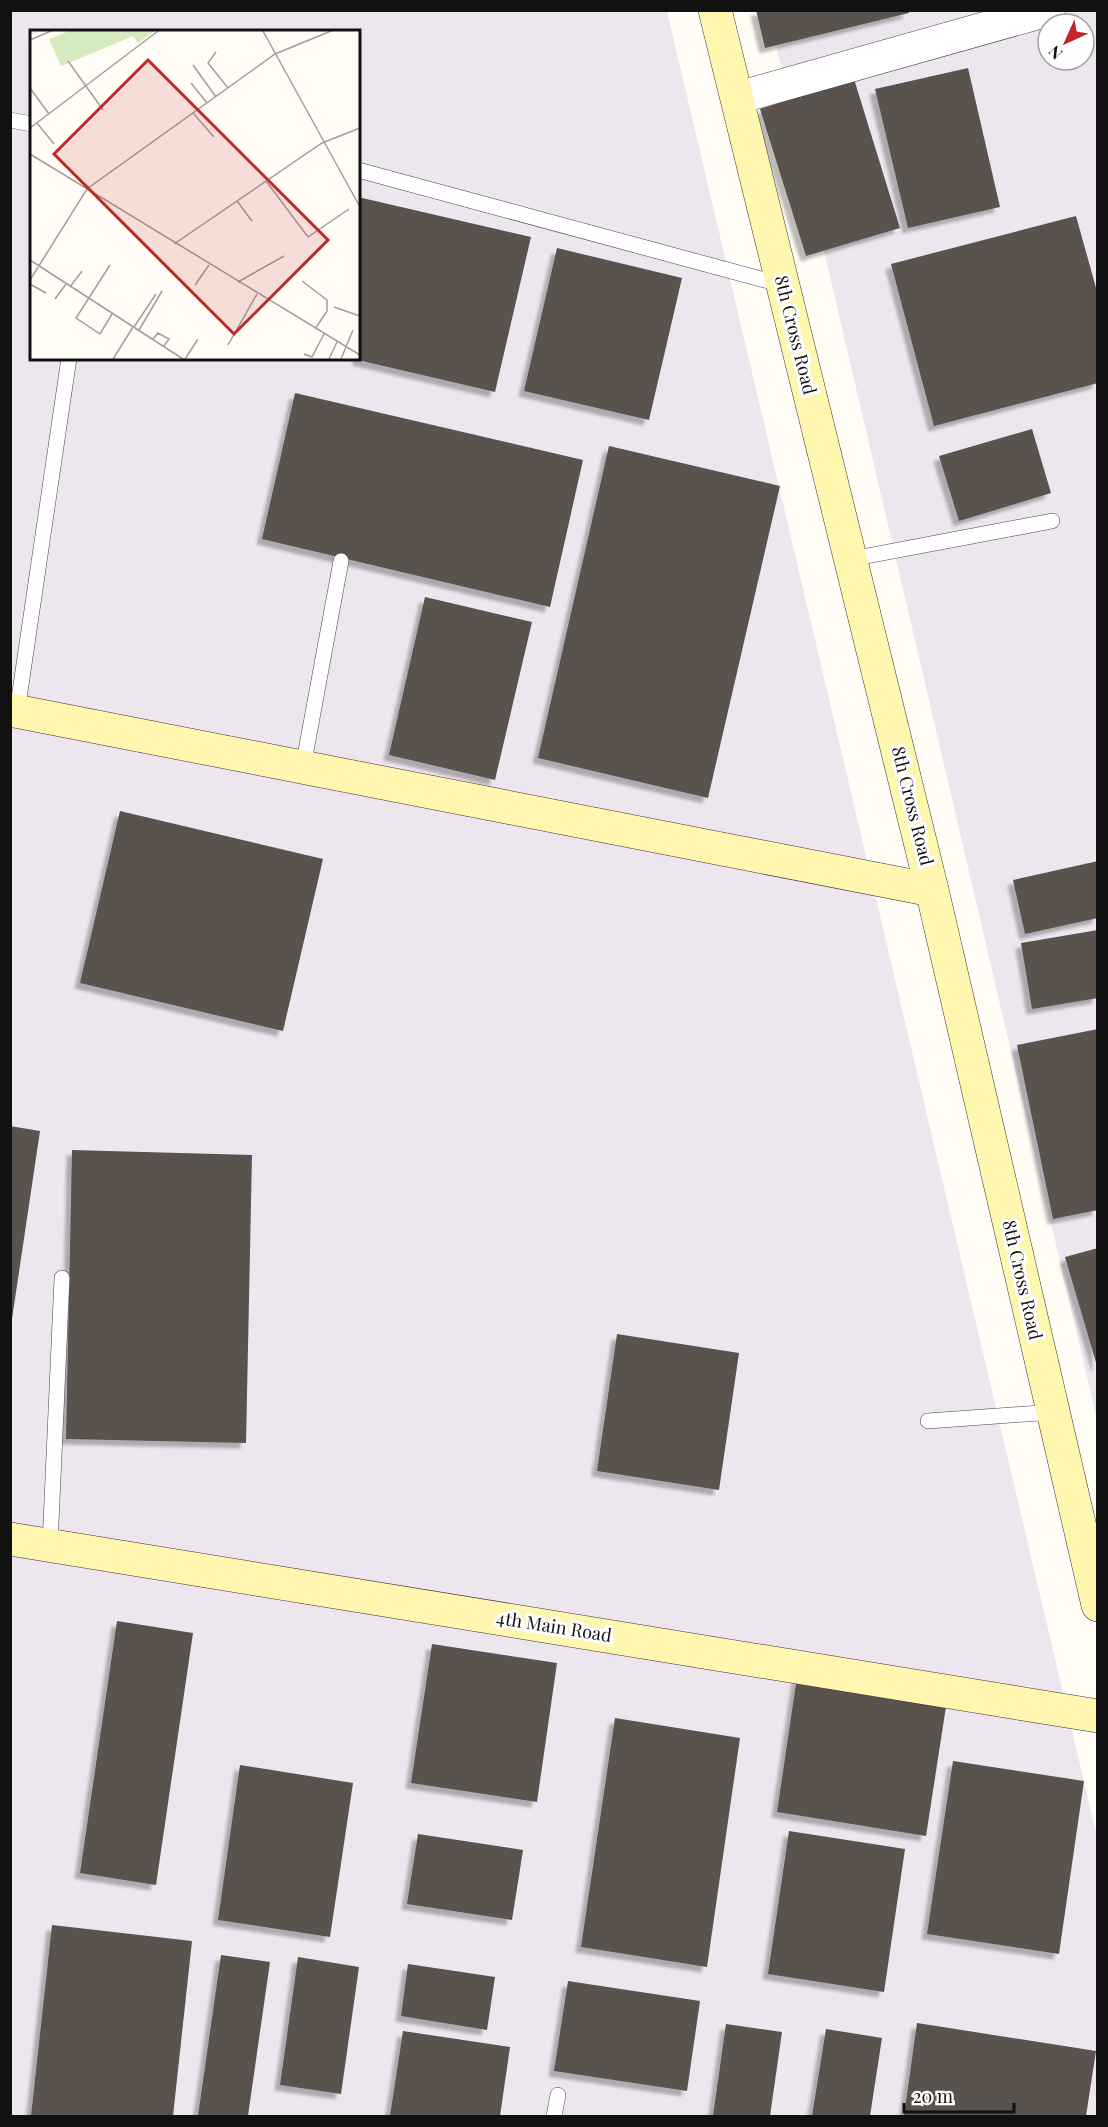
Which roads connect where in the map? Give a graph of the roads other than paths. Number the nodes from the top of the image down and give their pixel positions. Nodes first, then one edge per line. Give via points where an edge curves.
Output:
1 (715, 10) edge
2 (1049, 10) edge
3 (736, 98) junction
4 (10, 120) edge
5 (30, 124) edge
6 (360, 171) edge
7 (783, 285) junction
8 (69, 360) edge
9 (1052, 521) dead end
10 (851, 559) junction
11 (341, 561) dead end
12 (14, 711) edge
13 (303, 767) junction
14 (932, 890) junction
15 (62, 1278) dead end
16 (1053, 1412) junction
17 (928, 1421) dead end
18 (10, 1539) edge
19 (50, 1545) junction
20 (1098, 1605) edge
21 (1098, 1716) edge
22 (558, 2095) dead end
23 (554, 2116) edge

1 - 3 street, 8th Cross Road
2 - 3 street
3 - 7 street, 8th Cross Road
4 - 5 lane
6 - 7 lane
7 - 10 street, 8th Cross Road
8 - 12 lane
9 - 10 lane
10 - 14 street, 8th Cross Road
11 - 13 lane
12 - 13 street
13 - 14 street
14 - 16 street, 8th Cross Road
15 - 19 lane
16 - 17 lane
16 - 20 street, 8th Cross Road
18 - 19 street, 4th Main Road
19 - 21 street, 4th Main Road
22 - 23 lane

